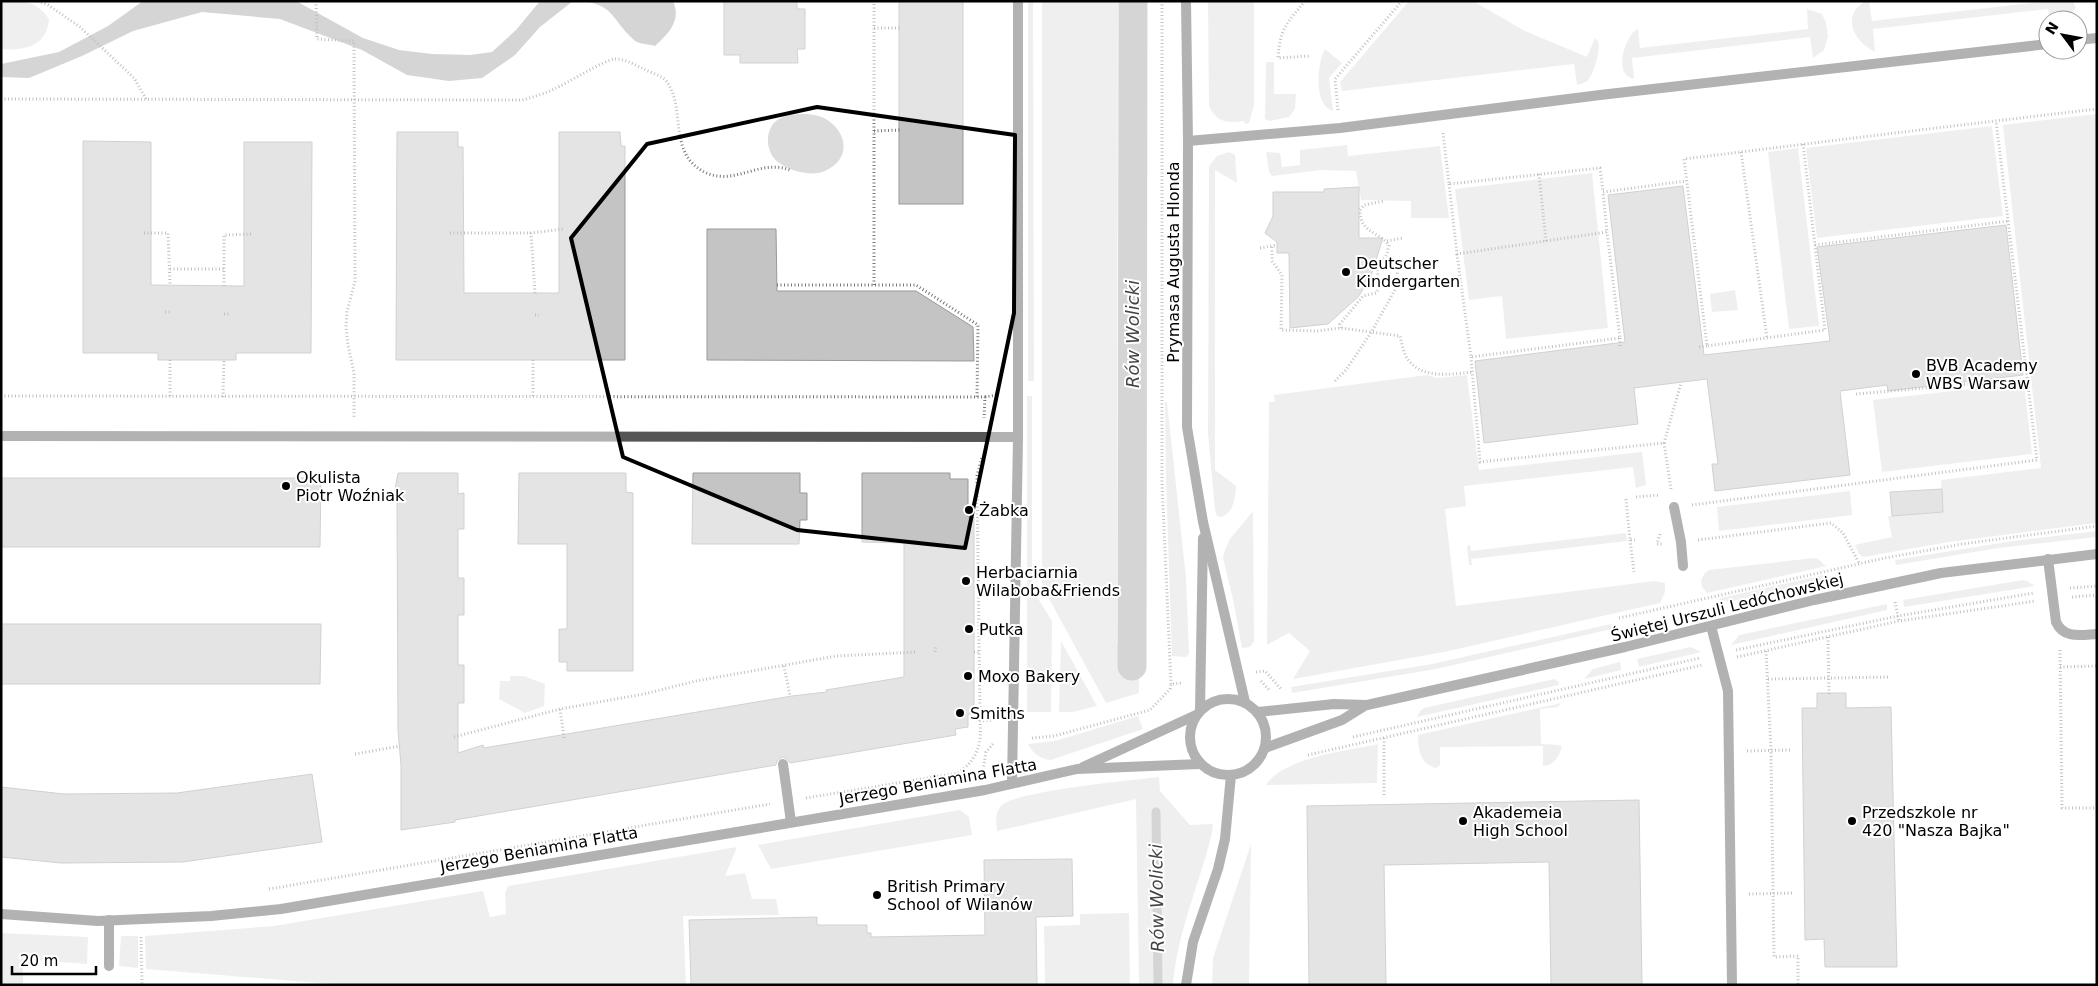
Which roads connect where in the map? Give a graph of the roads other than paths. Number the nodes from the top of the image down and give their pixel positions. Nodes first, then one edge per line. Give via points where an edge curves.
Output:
1 (1018, 1) edge
2 (1186, 1) edge
3 (2038, 45) edge
4 (1188, 140) junction
5 (1, 436) edge
6 (1018, 437) junction
7 (1674, 507) road end
8 (1203, 522) junction
9 (2097, 554) edge
10 (2048, 558) junction
11 (1684, 566) dead end
12 (1711, 626) junction
13 (2097, 634) edge
14 (1245, 702) junction
15 (1367, 705) junction
16 (1258, 712) junction
17 (1198, 713) junction
18 (1265, 748) junction
19 (783, 764) dead end
20 (1200, 764) junction
21 (1077, 769) junction
22 (1230, 776) junction
23 (1012, 783) junction
24 (791, 822) junction
25 (1, 914) edge
26 (109, 920) junction
27 (109, 966) dead end
28 (1186, 985) edge
29 (1732, 985) edge

1 - 6 street
2 - 4 street, Prymasa Augusta Hlonda
3 - 4 street via 1340,128
4 - 8 street, Prymasa Augusta Hlonda via 1187,427
5 - 6 street
6 - 23 street
7 - 11 street
8 - 14 street, Prymasa Augusta Hlonda
8 - 17 street, Prymasa Augusta Hlonda
9 - 10 street, Świętej Urszuli Ledóchowskiej
10 - 12 street, Świętej Urszuli Ledóchowskiej via 1940,573
10 - 13 street via 2056,622 2060,629 2069,635
12 - 15 street, Świętej Urszuli Ledóchowskiej
12 - 29 street via 1728,692
14 - 16 street
14 - 17 street via 1222,699 1210,703
15 - 16 street, Świętej Urszuli Ledóchowskiej via 1334,704
15 - 18 street, Świętej Urszuli Ledóchowskiej via 1342,720
16 - 18 street via 1266,729
17 - 20 street via 1190,727 1190,740
17 - 21 street, Jerzego Beniamina Flatta
18 - 22 street via 1252,767
19 - 24 street
20 - 21 street, Jerzego Beniamina Flatta
20 - 22 street
21 - 23 street, Jerzego Beniamina Flatta
22 - 28 street via 1225,839 1192,942
23 - 24 street, Jerzego Beniamina Flatta
24 - 26 street, Jerzego Beniamina Flatta via 281,909 211,916
25 - 26 street, Jerzego Beniamina Flatta
26 - 27 street

